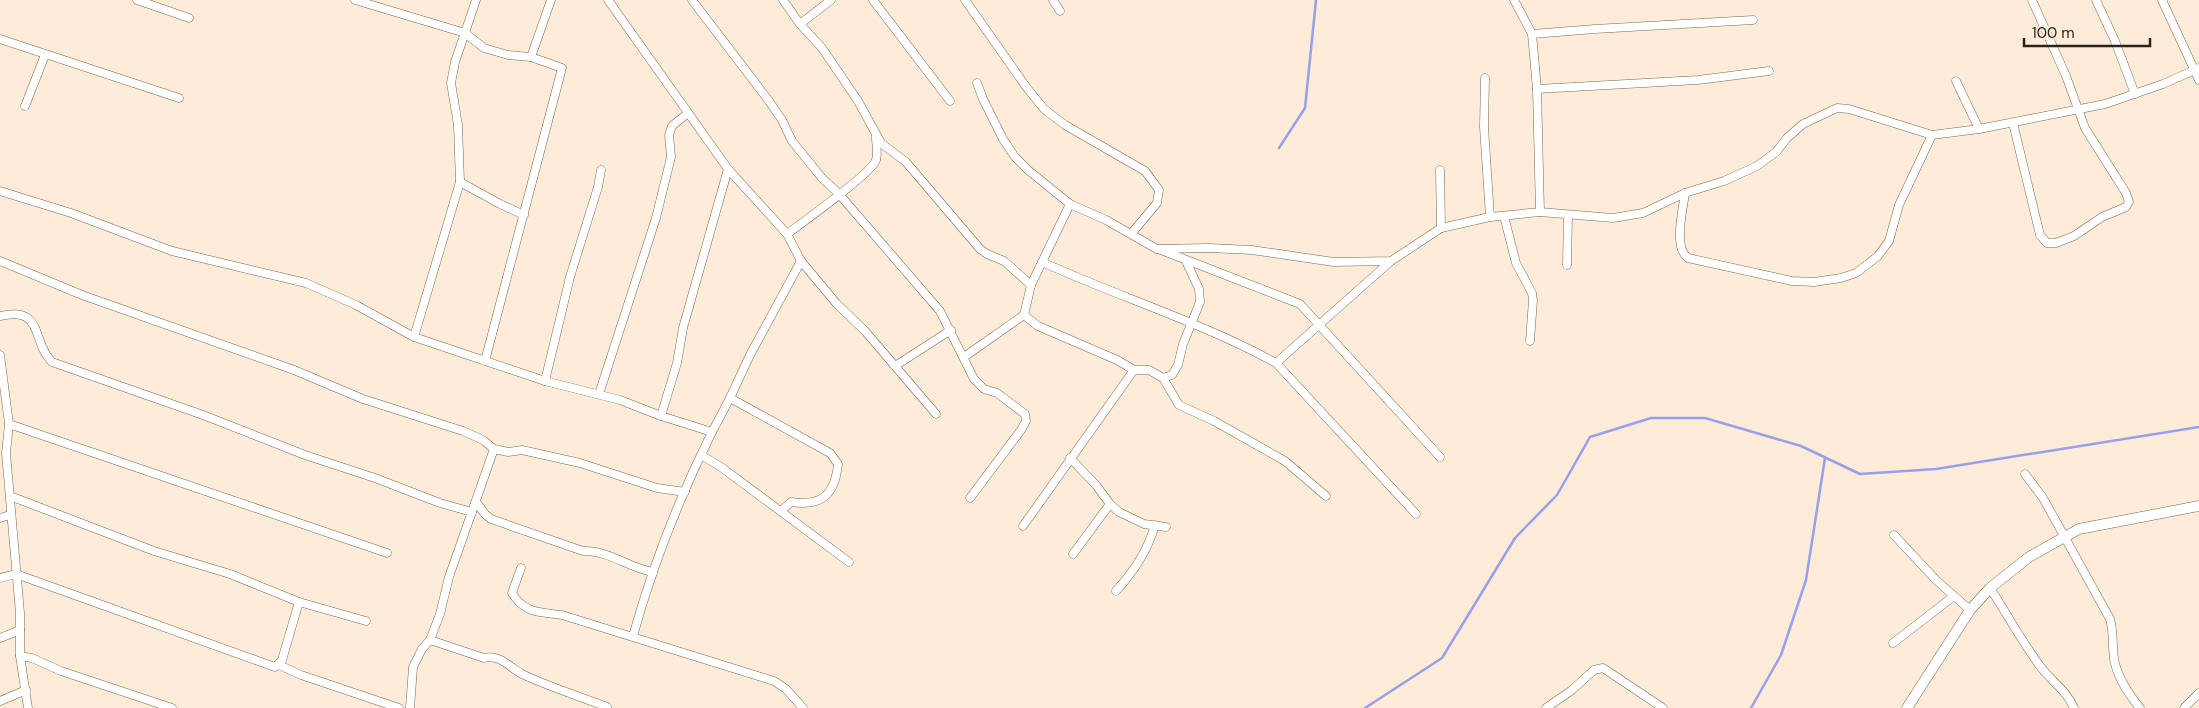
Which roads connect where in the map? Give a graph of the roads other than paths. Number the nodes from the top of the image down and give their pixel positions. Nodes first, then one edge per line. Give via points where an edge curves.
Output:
1 (136, 0) edge
2 (355, 0) edge
3 (476, 0) edge
4 (551, 0) edge
5 (608, 0) edge
6 (692, 0) edge
7 (783, 0) edge
8 (831, 0) edge
9 (874, 0) edge
10 (965, 0) edge
11 (1053, 0) edge
12 (1514, 0) edge
13 (2032, 0) edge
14 (2096, 0) edge
15 (2162, 0) edge
16 (1060, 11) dead end
17 (189, 18) dead end
18 (1753, 20) dead end
19 (800, 24) junction
20 (465, 33) junction
21 (1532, 34) junction
22 (0, 39) edge
23 (45, 55) junction
24 (531, 57) junction
25 (2197, 69) edge
26 (1769, 71) dead end
27 (1485, 78) dead end
28 (2199, 80) edge
29 (1956, 81) dead end
30 (978, 83) dead end
31 (1537, 89) junction
32 (2135, 94) junction
33 (179, 98) dead end
34 (950, 101) dead end
35 (25, 106) dead end
36 (2078, 108) junction
37 (688, 112) junction
38 (2013, 123) junction
39 (1978, 130) junction
40 (1932, 135) junction
41 (876, 137) junction
42 (728, 169) junction
43 (601, 170) dead end
44 (1440, 170) dead end
45 (460, 182) junction
46 (0, 191) edge
47 (1685, 193) junction
48 (839, 194) junction
49 (1070, 204) junction
50 (1540, 212) junction
51 (1568, 214) junction
52 (524, 215) junction
53 (1504, 216) junction
54 (1490, 218) junction
55 (1441, 228) junction
56 (788, 234) junction
57 (1131, 234) junction
58 (1157, 249) junction
59 (801, 260) junction
60 (1186, 261) junction
61 (1391, 261) junction
62 (0, 262) edge
63 (1042, 262) junction
64 (1567, 265) dead end
65 (1031, 285) junction
66 (1024, 314) junction
67 (0, 316) edge
68 (1192, 323) junction
69 (1320, 324) junction
70 (951, 330) junction
71 (414, 337) junction
72 (1530, 341) dead end
73 (0, 355) edge
74 (964, 357) junction
75 (485, 361) junction
76 (1276, 363) junction
77 (895, 366) junction
78 (1134, 370) junction
79 (1, 371) edge
80 (1163, 378) junction
81 (546, 381) junction
82 (599, 394) junction
83 (730, 398) junction
84 (936, 414) dead end
85 (661, 416) junction
86 (9, 424) junction
87 (696, 427) junction
88 (712, 432) junction
89 (706, 443) junction
90 (494, 449) junction
91 (3, 453) edge
92 (700, 455) junction
93 (1440, 457) dead end
94 (1070, 458) junction
95 (2025, 474) dead end
96 (685, 492) junction
97 (10, 496) junction
98 (1326, 496) dead end
99 (970, 498) dead end
100 (476, 502) junction
101 (1110, 504) junction
102 (2199, 506) edge
103 (781, 511) junction
104 (472, 512) junction
105 (1416, 514) dead end
106 (10, 515) junction
107 (0, 518) edge
108 (1155, 525) junction
109 (1023, 526) dead end
110 (1166, 527) dead end
111 (1894, 535) dead end
112 (2065, 536) junction
113 (387, 553) dead end
114 (1073, 554) dead end
115 (849, 562) dead end
116 (521, 568) dead end
117 (653, 572) junction
118 (16, 574) junction
119 (0, 578) edge
120 (1990, 588) junction
121 (1116, 591) dead end
122 (1954, 596) junction
123 (299, 602) junction
124 (1970, 610) junction
125 (366, 621) dead end
126 (20, 630) junction
127 (633, 636) junction
128 (0, 638) edge
129 (430, 640) junction
130 (1893, 644) dead end
131 (20, 656) junction
132 (279, 665) junction
133 (26, 690) junction
134 (2199, 693) edge
135 (0, 701) edge
136 (607, 707) edge
137 (28, 708) edge
138 (172, 708) edge
139 (400, 708) edge
140 (410, 708) edge
141 (803, 708) edge
142 (1546, 708) edge
143 (1663, 708) edge
144 (1907, 708) edge
145 (2074, 708) edge
146 (2140, 708) edge
147 (2184, 708) edge

1 - 17 street
2 - 20 street
3 - 20 street
4 - 24 street
5 - 37 street
6 - 48 street via 782,120 792,141
7 - 19 street
8 - 19 street
9 - 34 street
10 - 57 street via 1044,109 1065,125 1145,171 1159,190 1157,203
11 - 16 street
12 - 21 street
13 - 36 street
14 - 32 street
15 - 25 street
18 - 21 street
19 - 41 street via 822,48 858,101
20 - 24 street via 484,48
20 - 45 street via 451,83 458,126
21 - 31 street
22 - 23 street
23 - 33 street
23 - 35 street
24 - 52 street via 562,68
25 - 28 street
25 - 32 street
26 - 31 street via 1698,80
27 - 54 street via 1484,127
29 - 39 street
30 - 49 street via 990,113 1015,157
31 - 50 street
32 - 36 street via 2105,104
36 - 38 street
36 - 38 street via 2085,128 2129,202 2074,236 2056,243 2047,243 2040,235
37 - 42 street
37 - 82 street via 672,126 669,135 672,158 656,218
38 - 39 street
39 - 40 street
40 - 47 street via 1837,108 1803,124 1757,166
40 - 47 street via 1899,206 1890,241 1868,266 1842,278 1792,281 1688,258 1680,245
41 - 48 street via 877,158 874,164
41 - 65 street via 906,162 980,249 1004,261
42 - 56 street
42 - 85 street
43 - 81 street via 570,277
44 - 55 street
45 - 52 street
45 - 71 street
46 - 71 street via 71,213 172,251 306,283
47 - 51 street via 1633,216 1613,218
48 - 56 street
48 - 70 street via 940,311
49 - 57 street
49 - 63 street
50 - 51 street
50 - 53 street
51 - 64 street
52 - 75 street
53 - 54 street
53 - 72 street via 1516,263 1532,293
54 - 55 street
55 - 61 street
56 - 59 street
57 - 58 street
58 - 60 street
58 - 61 street via 1252,250 1334,262
59 - 77 street
59 - 83 street
60 - 68 street via 1200,295
60 - 69 street via 1292,299
61 - 69 street
62 - 90 street via 82,295 294,370 363,399 463,431
63 - 65 street
63 - 68 street
65 - 66 street
66 - 74 street
66 - 78 street via 1038,326
67 - 104 street via 27,317 36,327 46,356 52,362
68 - 76 street
68 - 80 street via 1182,344 1178,365 1172,374
69 - 76 street
69 - 93 street
70 - 74 street
70 - 77 street
71 - 75 street
73 - 79 street
74 - 99 street via 974,379 1024,414 1026,421
75 - 81 street
76 - 105 street
77 - 84 street
78 - 80 street via 1149,370
78 - 94 street
79 - 86 street
80 - 98 street via 1179,405 1285,461
81 - 82 street
82 - 85 street
83 - 88 street
83 - 103 street via 830,453 838,464 836,478 827,497 813,503 791,502
85 - 87 street
86 - 91 street
86 - 113 street
87 - 88 street
87 - 89 street
88 - 89 street
89 - 92 street
90 - 96 street via 532,452 580,463 657,488
90 - 100 street
91 - 97 street
92 - 96 street
92 - 103 street
94 - 101 street
94 - 109 street
95 - 112 street
96 - 117 street
97 - 106 street
97 - 123 street via 154,551 230,574
100 - 104 street
100 - 117 street via 491,519
101 - 108 street via 1131,518
101 - 114 street
102 - 112 street via 2079,528
103 - 115 street
104 - 129 street
106 - 107 street
106 - 118 street
108 - 110 street
108 - 121 street via 1141,560
111 - 122 street
112 - 120 street via 2022,562
112 - 146 street via 2110,619 2114,659 2123,682
116 - 127 street via 512,593 524,607
117 - 127 street
118 - 119 street
118 - 126 street
118 - 132 street via 270,666
120 - 124 street
120 - 145 street via 2035,659 2063,690
122 - 124 street
122 - 130 street
123 - 125 street
123 - 132 street
124 - 144 street
126 - 128 street
126 - 131 street
127 - 141 street via 774,680
129 - 136 street via 484,658 490,656 504,661 520,673
129 - 140 street via 413,667
131 - 133 street
131 - 138 street
132 - 139 street via 301,676
133 - 135 street
133 - 137 street
134 - 147 street
142 - 143 street via 1594,670 1603,668

